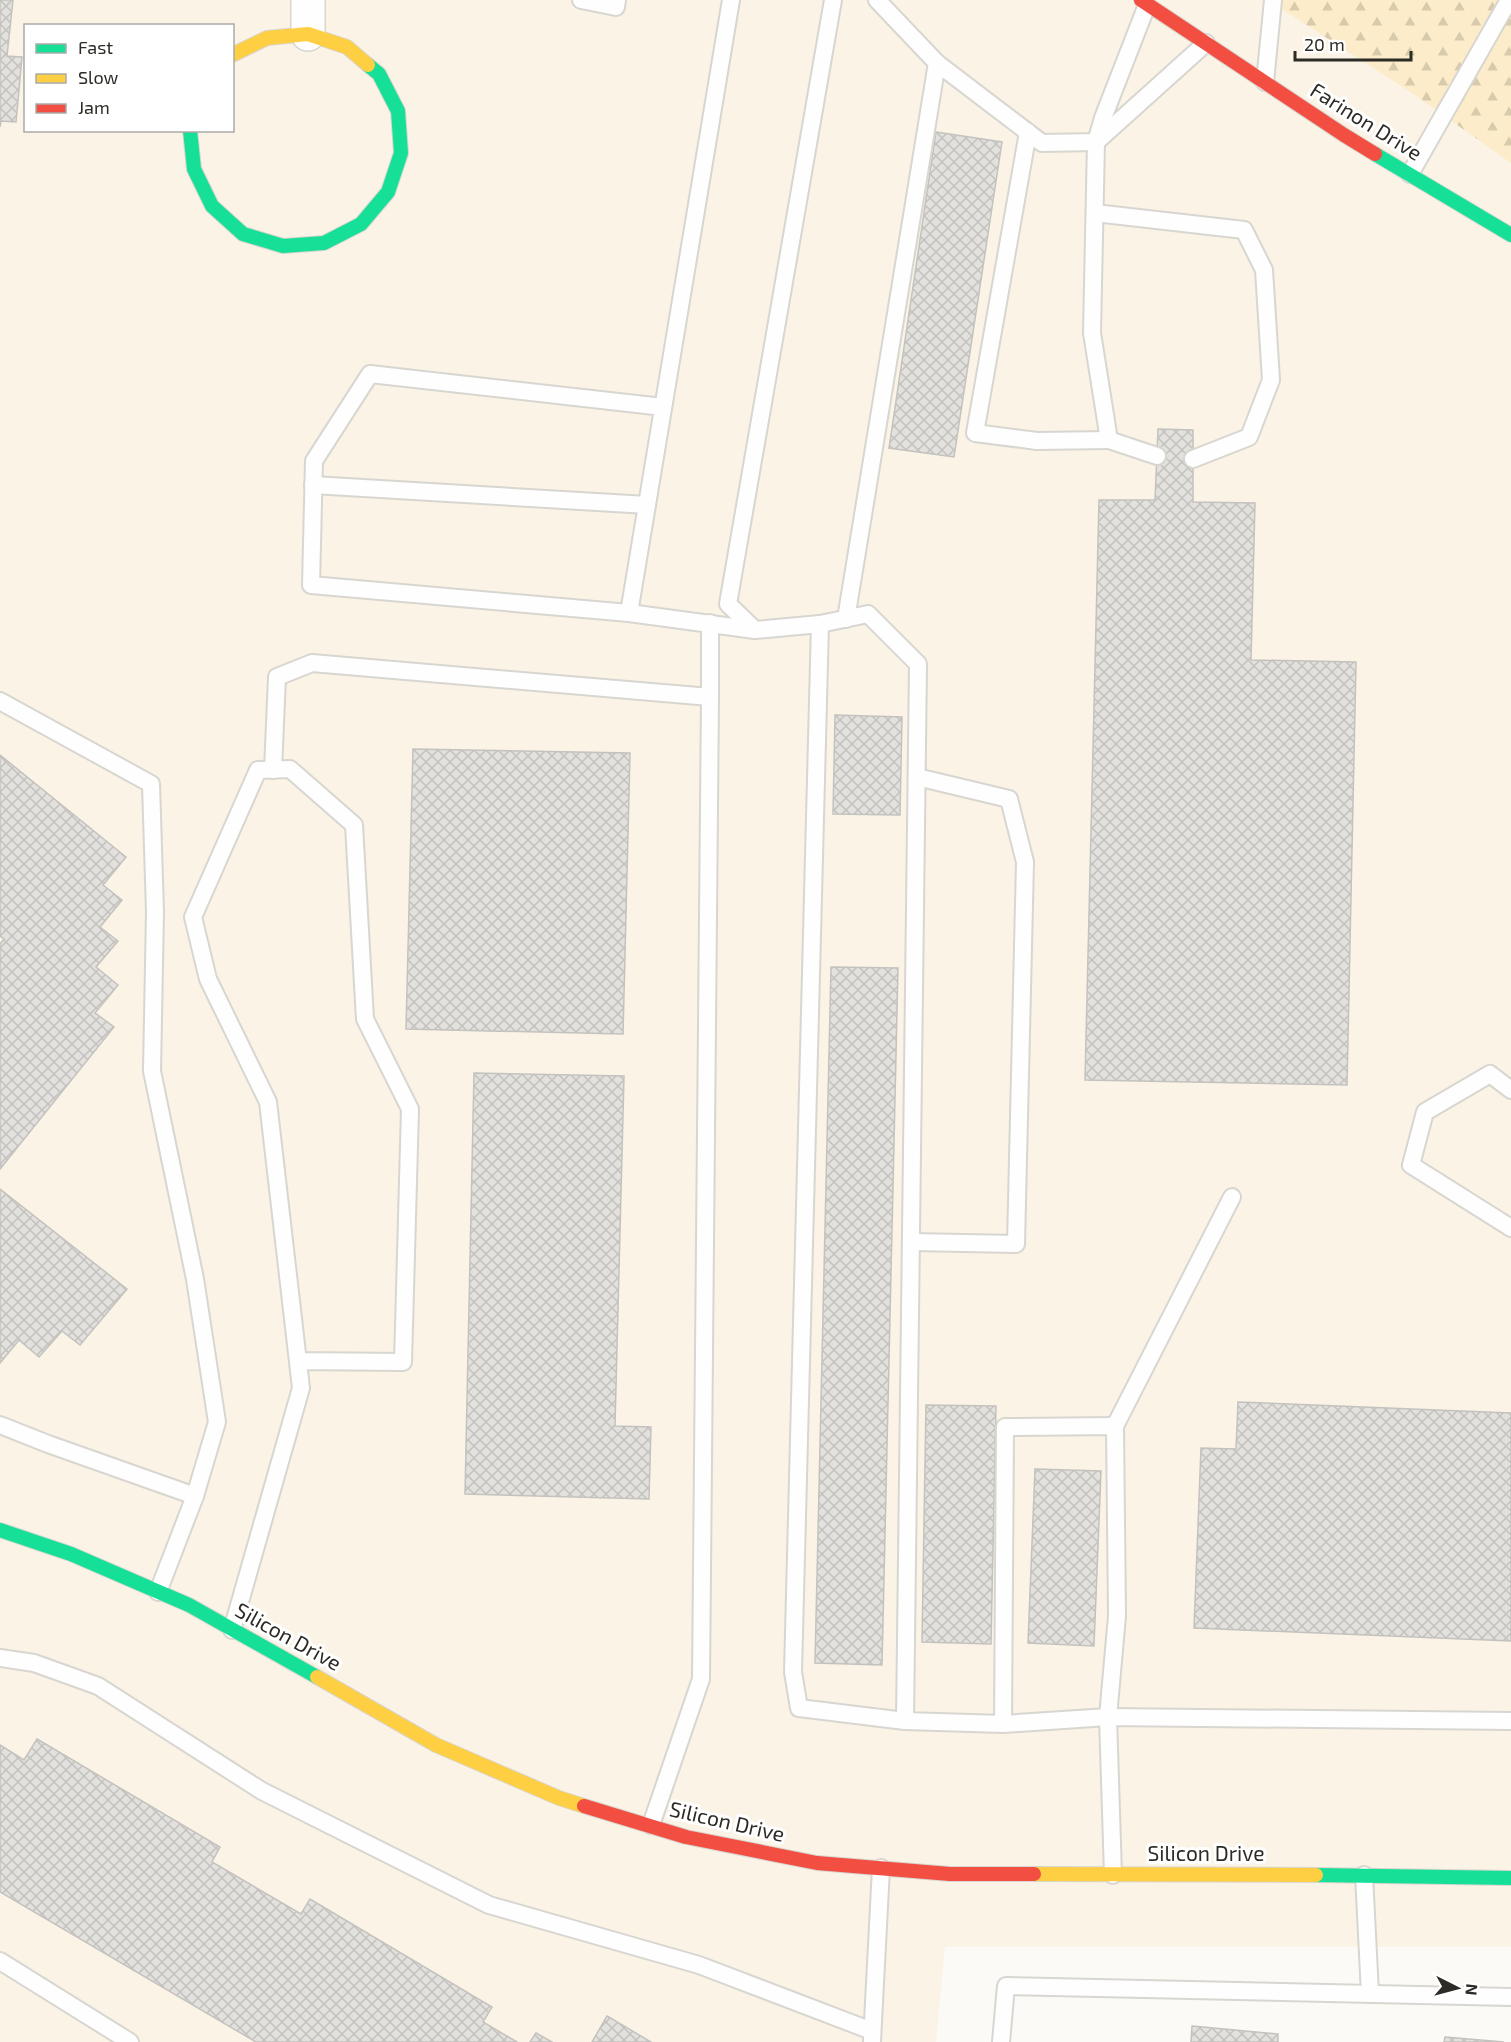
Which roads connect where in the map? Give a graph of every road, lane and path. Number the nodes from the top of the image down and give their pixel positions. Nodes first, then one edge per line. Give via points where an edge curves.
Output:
1 (308, 0) edge
2 (581, 0) edge
3 (616, 0) edge
4 (731, 0) edge
5 (833, 0) edge
6 (877, 0) edge
7 (1273, 0) edge
8 (1509, 0) edge
9 (1144, 2) edge
10 (308, 34) junction
11 (1206, 44) junction
12 (234, 54) edge
13 (937, 63) junction
14 (1265, 82) junction
15 (190, 132) edge
16 (1028, 132) junction
17 (1096, 142) junction
18 (1410, 174) junction
19 (1095, 213) junction
20 (1511, 235) edge
21 (663, 407) junction
22 (1109, 440) junction
23 (1157, 456) dead end
24 (1193, 459) dead end
25 (313, 485) junction
26 (647, 505) junction
27 (629, 613) junction
28 (846, 619) junction
29 (710, 623) junction
30 (820, 624) junction
31 (755, 630) junction
32 (710, 698) junction
33 (0, 701) edge
34 (273, 770) junction
35 (917, 777) junction
36 (1511, 1090) edge
37 (1232, 1197) dead end
38 (1511, 1228) edge
39 (912, 1242) junction
40 (298, 1361) junction
41 (0, 1425) edge
42 (1114, 1426) junction
43 (195, 1496) junction
44 (0, 1530) edge
45 (158, 1592) junction
46 (232, 1630) junction
47 (0, 1658) edge
48 (1108, 1717) junction
49 (905, 1721) junction
50 (1511, 1721) edge
51 (1002, 1724) junction
52 (651, 1826) junction
53 (881, 1868) junction
54 (1113, 1875) junction
55 (1364, 1875) junction
56 (1511, 1878) edge
57 (0, 1961) edge
58 (1370, 1994) junction
59 (1511, 1997) edge
60 (872, 2037) edge
61 (130, 2042) edge
62 (1001, 2042) edge

1 - 10 street
2 - 3 lane via 616,7
4 - 21 lane
5 - 31 lane via 728,603
6 - 13 lane
7 - 14 lane
8 - 18 lane
9 - 11 street, Farinon Drive
9 - 17 lane
10 - 12 street via 267,38
10 - 15 street via 347,47 379,74 398,111 401,153 388,192 361,224 324,243 283,246 243,234 212,206 194,169
11 - 14 street, Farinon Drive
11 - 17 lane
13 - 16 lane
13 - 28 lane
14 - 18 street, Farinon Drive
16 - 17 lane via 1042,143
16 - 22 lane via 975,433 1037,441
17 - 19 lane
18 - 20 street, Farinon Drive
19 - 22 lane via 1092,333
19 - 24 lane via 1244,230 1264,270 1271,380 1264,399 1249,438
21 - 25 lane via 370,374 314,461
21 - 26 lane
22 - 23 lane
25 - 26 lane
25 - 27 lane via 311,585
26 - 27 lane
27 - 29 lane
28 - 30 lane
28 - 35 lane via 868,614 918,664
29 - 31 lane
29 - 32 lane
30 - 31 lane
30 - 49 lane via 793,1672 799,1708
32 - 34 lane via 312,663 277,677
32 - 52 lane via 701,1679
33 - 43 lane via 151,784 155,912 152,1071 195,1280 217,1422
34 - 40 lane via 258,770 193,917 208,979 268,1102
34 - 40 lane via 290,769 354,825 365,1019 410,1109 403,1362
35 - 39 lane
35 - 39 lane via 1009,799 1025,862 1016,1244
36 - 38 lane via 1490,1074 1425,1112 1411,1165
37 - 42 lane
39 - 49 lane
40 - 46 lane via 301,1388
41 - 43 lane
42 - 48 lane via 1117,1616
42 - 51 lane via 1005,1427
43 - 45 lane
44 - 45 street, Silicon Drive via 71,1554
45 - 46 street, Silicon Drive
46 - 52 street, Silicon Drive via 436,1745 559,1798
47 - 60 lane via 34,1663 98,1686 262,1791 489,1905 699,1965
48 - 50 lane
48 - 51 lane
48 - 54 lane
49 - 51 lane
52 - 53 street, Silicon Drive via 817,1863
53 - 54 street, Silicon Drive via 950,1874
53 - 60 lane
54 - 55 street, Silicon Drive
55 - 56 street, Silicon Drive
55 - 58 lane
57 - 61 lane
58 - 59 lane
58 - 62 lane via 1006,1986

